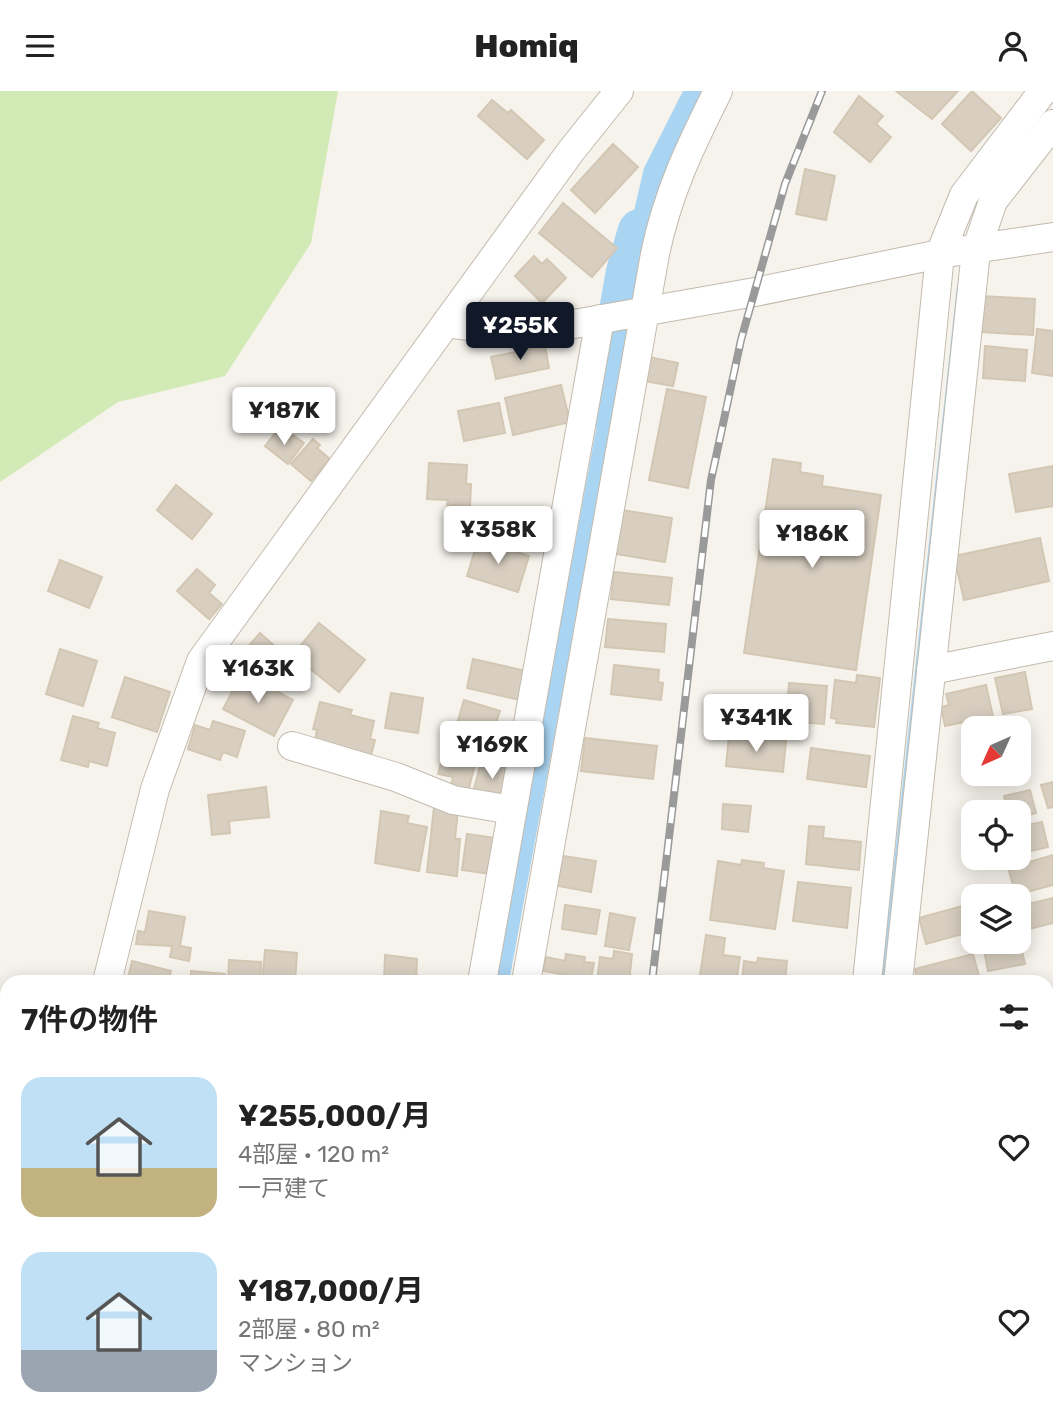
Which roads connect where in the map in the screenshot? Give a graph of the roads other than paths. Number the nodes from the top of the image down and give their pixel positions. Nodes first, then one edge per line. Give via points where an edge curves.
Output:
1 (619, 91) edge
2 (718, 91) edge
3 (1042, 91) edge
4 (1053, 124) edge
5 (1053, 237) edge
6 (976, 251) junction
7 (940, 254) junction
8 (640, 314) junction
9 (603, 319) junction
10 (446, 323) junction
11 (1053, 646) edge
12 (931, 670) junction
13 (292, 747) dead end
14 (512, 810) junction
15 (109, 975) edge
16 (483, 975) edge
17 (527, 975) edge
18 (868, 975) edge
19 (899, 975) edge

1 - 10 street
2 - 8 street via 666,204
3 - 7 street via 964,195
4 - 6 street via 993,201
5 - 6 street
6 - 7 street
6 - 12 street
7 - 8 street
7 - 18 street
8 - 9 street
8 - 17 street
9 - 10 street via 523,333
9 - 14 street
10 - 15 street via 201,661 155,789
11 - 12 street
12 - 19 street
13 - 14 street via 396,777 453,800
14 - 16 street

